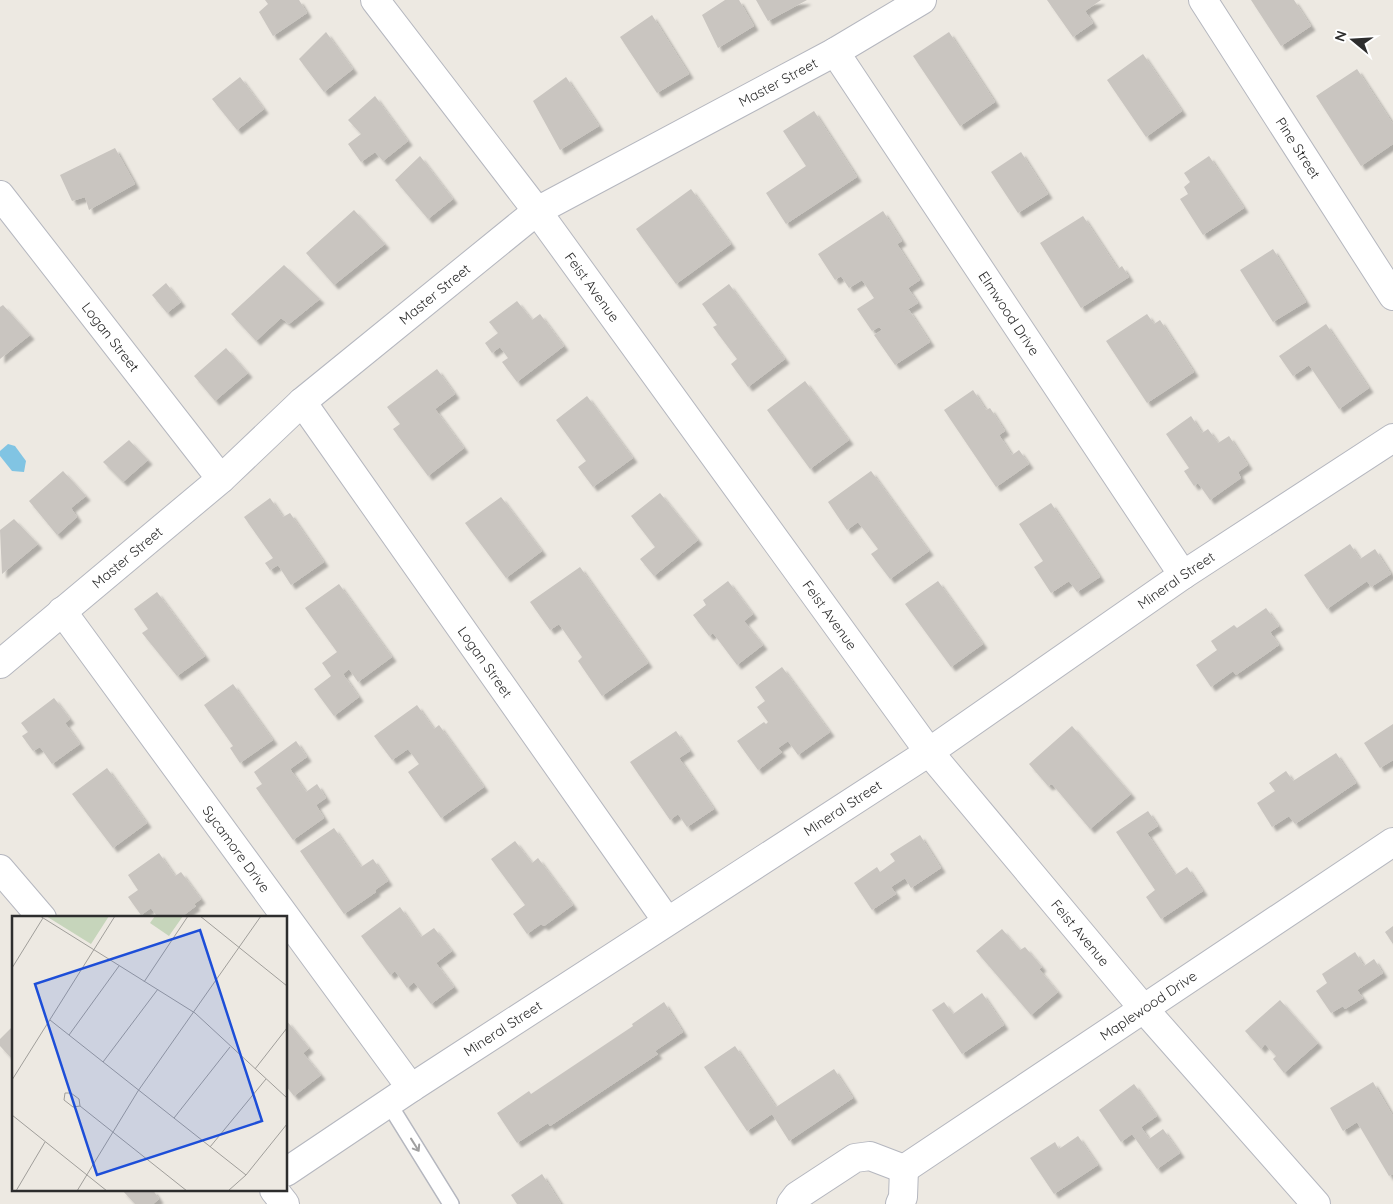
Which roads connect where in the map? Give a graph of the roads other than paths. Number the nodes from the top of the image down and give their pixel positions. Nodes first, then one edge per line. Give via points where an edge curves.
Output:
1 (376, 0) edge
2 (922, 0) edge
3 (1203, 0) edge
4 (835, 52) junction
5 (0, 195) edge
6 (537, 211) junction
7 (1393, 296) edge
8 (302, 402) junction
9 (1393, 438) edge
10 (221, 479) junction
11 (1183, 575) junction
12 (62, 611) junction
13 (0, 664) edge
14 (930, 752) junction
15 (1393, 842) edge
16 (0, 869) edge
17 (40, 916) edge
18 (285, 916) edge
19 (288, 920) edge
20 (667, 921) junction
21 (1143, 1008) junction
22 (411, 1088) junction
23 (389, 1104) junction
24 (904, 1170) junction
25 (288, 1171) edge
26 (276, 1192) edge
27 (286, 1204) edge
28 (451, 1204) edge
29 (791, 1204) edge
30 (900, 1204) edge
31 (1316, 1204) edge

1 - 6 street, Feist Avenue
2 - 4 street, Master Street
3 - 7 street, Pine Street
4 - 6 street, Master Street
4 - 11 street, Elmwood Drive
5 - 10 street, Logan Street
6 - 8 street, Master Street
6 - 14 street, Feist Avenue
8 - 10 street, Master Street
8 - 20 street, Logan Street
9 - 11 street, Mineral Street
10 - 12 street, Master Street
11 - 14 street, Mineral Street
12 - 13 street, Master Street
12 - 18 street, Sycamore Drive
14 - 20 street, Mineral Street
14 - 21 street, Feist Avenue
15 - 21 street, Maplewood Drive
16 - 17 street
19 - 22 street, Sycamore Drive
20 - 22 street, Mineral Street
21 - 24 street, Maplewood Drive
21 - 31 street, Feist Avenue
22 - 23 street, Mineral Street
23 - 25 street, Mineral Street
23 -> 28 lane
24 - 29 street via 870,1156 855,1158 797,1196
24 - 30 street
26 - 27 street

